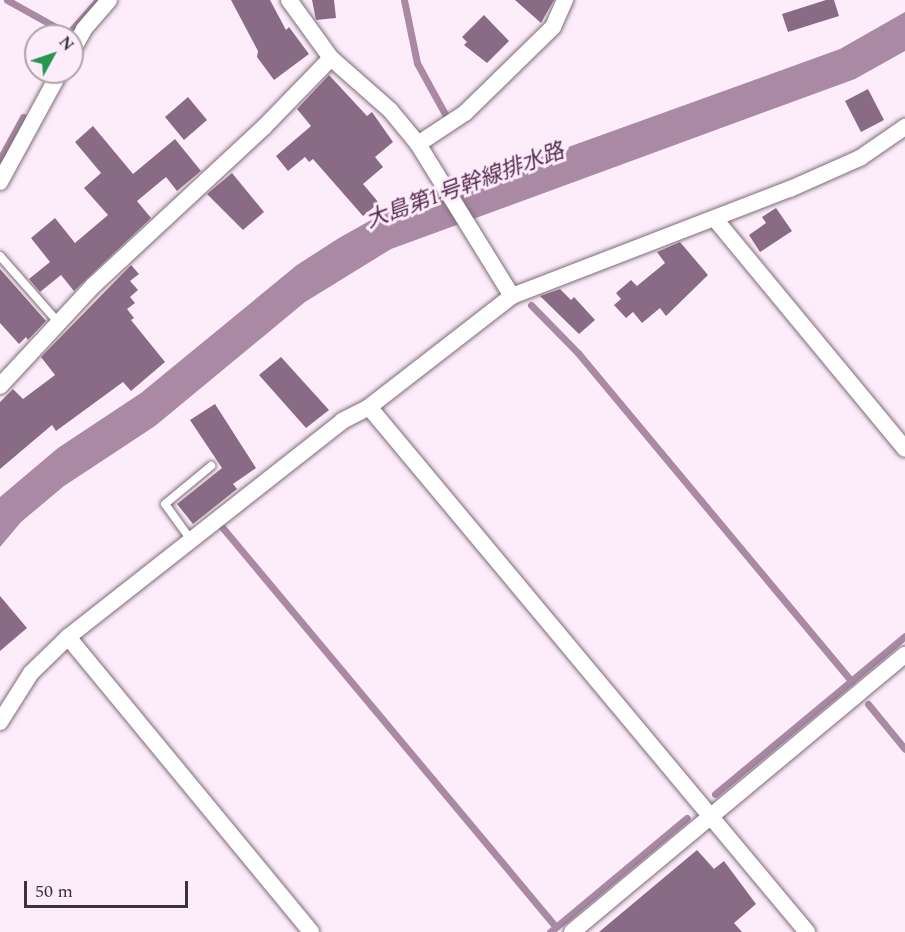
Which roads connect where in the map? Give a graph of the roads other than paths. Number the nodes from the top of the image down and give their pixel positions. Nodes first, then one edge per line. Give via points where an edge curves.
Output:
1 (110, 0) edge
2 (289, 0) edge
3 (565, 0) edge
4 (84, 29) edge
5 (331, 58) junction
6 (53, 84) edge
7 (905, 127) edge
8 (418, 144) junction
9 (0, 182) edge
10 (715, 219) junction
11 (0, 256) edge
12 (512, 296) junction
13 (58, 322) junction
14 (0, 386) edge
15 (369, 407) junction
16 (905, 449) edge
17 (211, 466) dead end
18 (190, 540) junction
19 (68, 637) junction
20 (905, 656) edge
21 (0, 722) edge
22 (712, 817) junction
23 (311, 932) edge
24 (572, 932) edge
25 (807, 932) edge

1 - 4 street
2 - 5 street
3 - 8 street via 553,27 465,113
5 - 8 street via 390,110
5 - 13 street via 264,127
6 - 9 street
7 - 10 street via 860,158
8 - 12 street
10 - 12 street
10 - 16 street
11 - 13 lane
12 - 15 street
13 - 14 street
15 - 18 street via 342,421
15 - 22 street
17 - 18 lane via 165,504
18 - 19 street
19 - 21 street via 31,673
19 - 23 street
20 - 22 street
22 - 24 street
22 - 25 street

